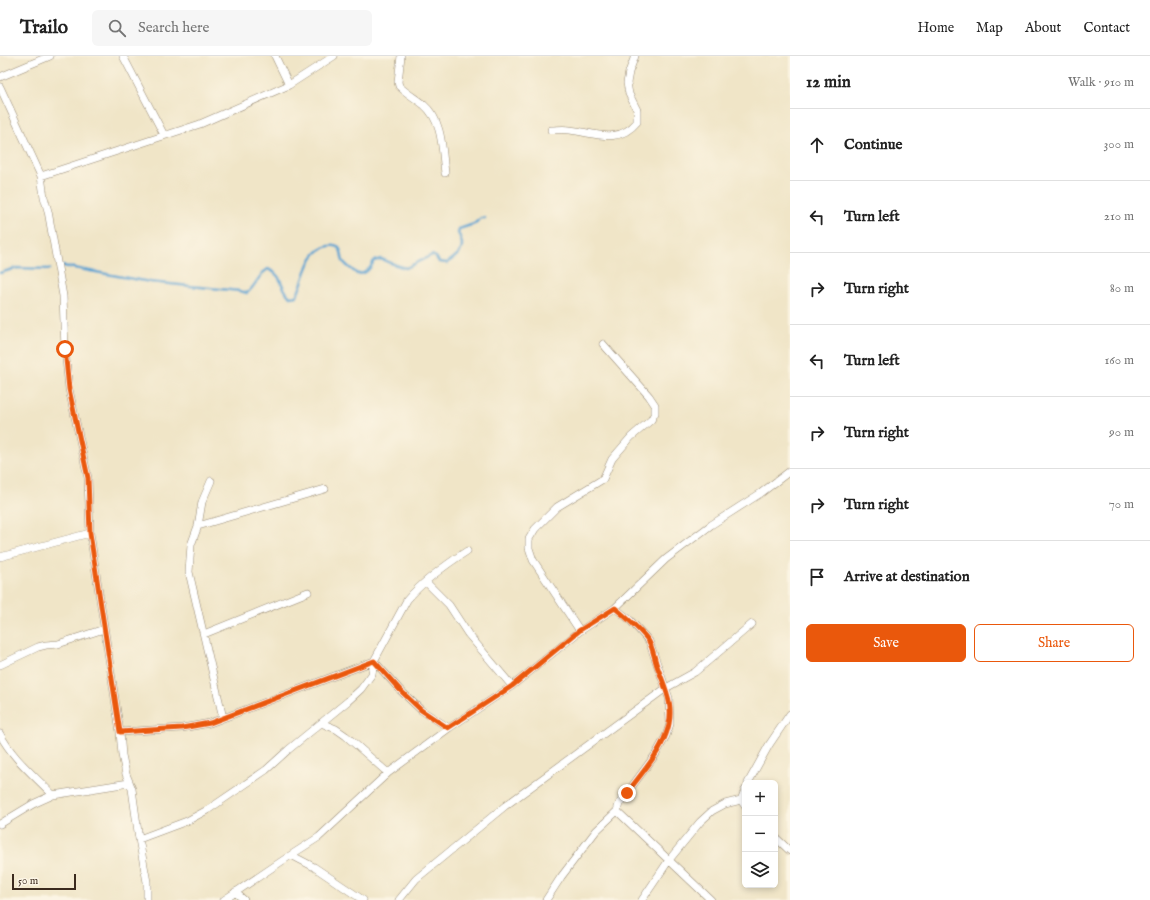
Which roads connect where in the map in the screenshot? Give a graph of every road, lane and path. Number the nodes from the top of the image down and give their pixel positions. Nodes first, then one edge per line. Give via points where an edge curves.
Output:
1 (50, 56) edge
2 (123, 56) edge
3 (275, 56) edge
4 (334, 56) edge
5 (401, 56) edge
6 (635, 56) edge
7 (0, 77) edge
8 (289, 85) junction
9 (0, 87) edge
10 (2, 101) edge
11 (551, 130) dead end
12 (164, 135) junction
13 (445, 173) dead end
14 (42, 176) junction
15 (602, 344) dead end
16 (790, 471) edge
17 (211, 481) dead end
18 (325, 490) dead end
19 (198, 526) junction
20 (90, 533) junction
21 (467, 551) dead end
22 (0, 557) edge
23 (426, 582) junction
24 (308, 592) dead end
25 (615, 608) junction
26 (752, 624) dead end
27 (104, 629) junction
28 (580, 630) junction
29 (204, 634) junction
30 (374, 661) junction
31 (0, 665) edge
32 (512, 686) junction
33 (666, 688) junction
34 (790, 714) edge
35 (223, 718) junction
36 (321, 723) junction
37 (448, 728) junction
38 (120, 732) junction
39 (0, 734) edge
40 (388, 773) junction
41 (750, 780) edge
42 (129, 783) junction
43 (54, 795) junction
44 (742, 803) edge
45 (617, 811) junction
46 (0, 824) edge
47 (139, 839) junction
48 (778, 840) edge
49 (790, 852) edge
50 (291, 855) junction
51 (669, 860) junction
52 (235, 892) junction
53 (148, 900) edge
54 (224, 900) edge
55 (244, 900) edge
56 (363, 900) edge
57 (398, 900) edge
58 (546, 900) edge
59 (642, 900) edge
60 (711, 900) edge

1 - 7 street
2 - 12 street
3 - 8 street
4 - 8 street
5 - 13 street via 398,86 425,106 438,125
6 - 11 street via 627,84 637,110 637,122 632,129 615,136
8 - 12 street via 200,124
9 - 10 street
10 - 14 street
12 - 14 street
14 - 20 street via 63,296 69,389 88,478
15 - 28 street via 649,396 655,405 656,413 612,459 603,479 557,508 535,529 529,539 533,560
16 - 25 street via 666,559
17 - 19 street via 202,502
18 - 19 street
19 - 29 street via 191,545 189,572
20 - 22 street
20 - 27 street
21 - 23 street
23 - 30 street via 407,600
23 - 32 street via 449,606 468,634
24 - 29 street
25 - 28 street
25 - 33 street via 649,641
26 - 33 street via 695,672
27 - 31 street via 65,642 38,647
27 - 38 street
28 - 32 street
29 - 35 street
30 - 35 street
30 - 36 street via 372,674 362,689
30 - 37 street via 421,710
32 - 37 street
33 - 45 street via 670,711 670,724 666,736 656,754 623,798
33 - 57 street via 505,806 416,879
34 - 41 street
35 - 38 street via 182,728
36 - 40 street via 346,736
36 - 47 street via 266,770 210,809 187,821
37 - 40 street
38 - 42 street via 122,755
39 - 43 street via 24,765
40 - 50 street via 319,837
42 - 43 street
42 - 47 street
43 - 46 street via 33,804
44 - 51 street via 725,804 712,811
45 - 51 street
45 - 58 street via 596,831
47 - 53 street via 148,882
48 - 49 street
50 - 52 street
50 - 56 street via 314,867
51 - 59 street
51 - 60 street
52 - 54 street
52 - 55 street

